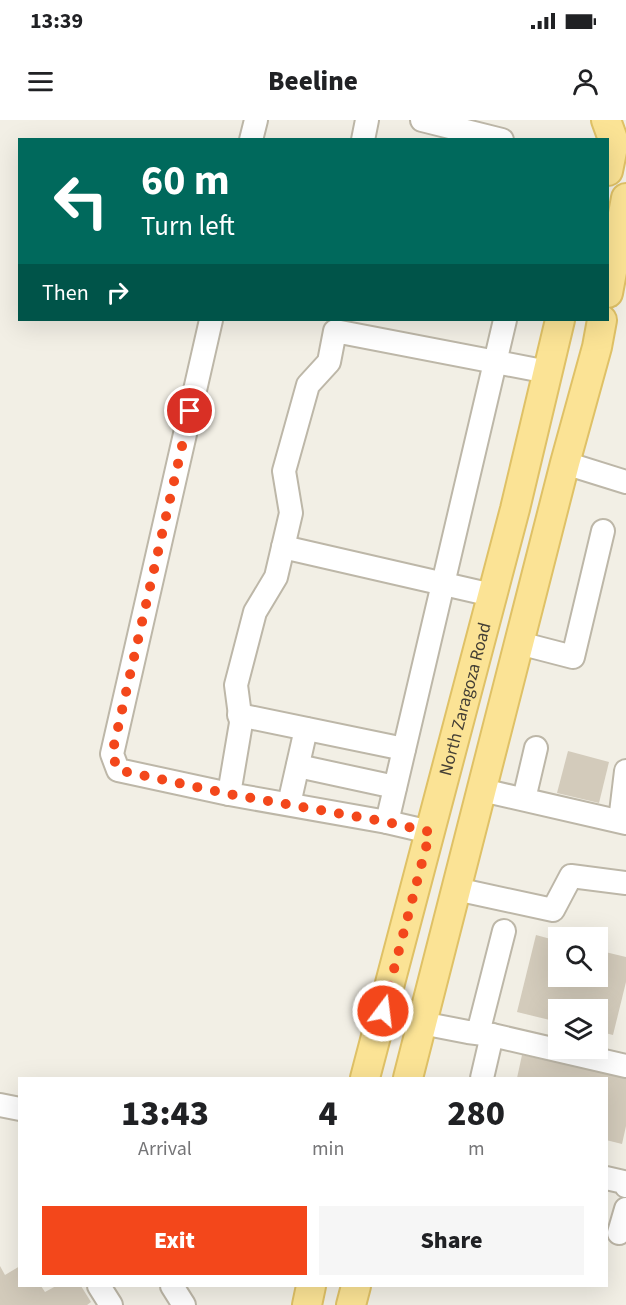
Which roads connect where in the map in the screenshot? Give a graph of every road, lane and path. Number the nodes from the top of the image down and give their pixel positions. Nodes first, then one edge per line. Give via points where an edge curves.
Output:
1 (256, 120) edge
2 (367, 120) edge
3 (422, 120) edge
4 (600, 120) edge
5 (606, 120) edge
6 (252, 138) edge
7 (363, 138) edge
8 (494, 138) edge
9 (596, 138) edge
10 (609, 166) edge
11 (626, 198) edge
12 (620, 261) edge
13 (609, 290) edge
14 (211, 321) edge
15 (505, 321) edge
16 (560, 321) edge
17 (576, 321) edge
18 (602, 321) edge
19 (336, 325) edge
20 (496, 362) junction
21 (548, 372) junction
22 (565, 463) junction
23 (626, 482) edge
24 (603, 531) dead end
25 (283, 547) junction
26 (444, 584) junction
27 (492, 595) junction
28 (519, 643) junction
29 (239, 715) junction
30 (306, 729) junction
31 (492, 748) junction
32 (536, 748) dead end
33 (404, 750) junction
34 (299, 759) junction
35 (626, 771) edge
36 (397, 780) junction
37 (482, 790) junction
38 (229, 794) junction
39 (524, 800) junction
40 (289, 804) junction
41 (387, 822) junction
42 (623, 822) edge
43 (430, 832) junction
44 (626, 883) edge
45 (456, 889) junction
46 (504, 931) dead end
47 (437, 1026) dead end
48 (485, 1034) junction
49 (626, 1066) edge
50 (365, 1077) edge
51 (408, 1077) edge
52 (482, 1077) edge
53 (0, 1105) edge
54 (18, 1109) edge
55 (608, 1178) edge
56 (626, 1186) edge
57 (626, 1209) edge
58 (617, 1232) edge
59 (100, 1287) edge
60 (173, 1287) edge
61 (311, 1287) edge
62 (356, 1287) edge
63 (111, 1305) edge
64 (184, 1305) edge
65 (306, 1305) edge
66 (351, 1305) edge

1 - 6 street
2 - 7 street
3 - 8 street
4 - 9 main road
5 - 10 main road via 614,142
11 - 12 main road
12 - 13 main road
14 - 38 street via 112,754 118,770
15 - 20 street
16 - 21 main road, North Zaragoza Road
17 - 22 main road via 550,447 554,459
18 - 22 main road, North Zaragoza Road
19 - 20 street
19 - 25 street via 329,362 308,385 284,471 291,513
20 - 21 street
20 - 26 street
21 - 27 main road, North Zaragoza Road
22 - 23 street
22 - 28 main road, North Zaragoza Road
24 - 28 street via 573,657
25 - 26 street
25 - 29 street via 276,577 255,612 236,685
26 - 27 street
26 - 33 street
27 - 31 main road via 501,605 504,632 485,711
27 - 43 main road, North Zaragoza Road
28 - 31 main road, North Zaragoza Road
29 - 30 street
29 - 38 street
30 - 33 street
30 - 34 street
31 - 37 main road, North Zaragoza Road
32 - 39 street
33 - 36 street
34 - 36 street
34 - 40 street
35 - 42 street
36 - 41 street
37 - 39 street
37 - 45 main road, North Zaragoza Road
38 - 40 street
39 - 42 street
40 - 41 street
41 - 43 street
43 - 50 main road, North Zaragoza Road
44 - 45 street via 571,876 554,910
45 - 51 main road, North Zaragoza Road
46 - 48 street
47 - 48 street
48 - 49 street
48 - 52 street
53 - 54 street
55 - 56 street
57 - 58 street
59 - 63 street
60 - 64 street
61 - 65 main road
62 - 66 main road

